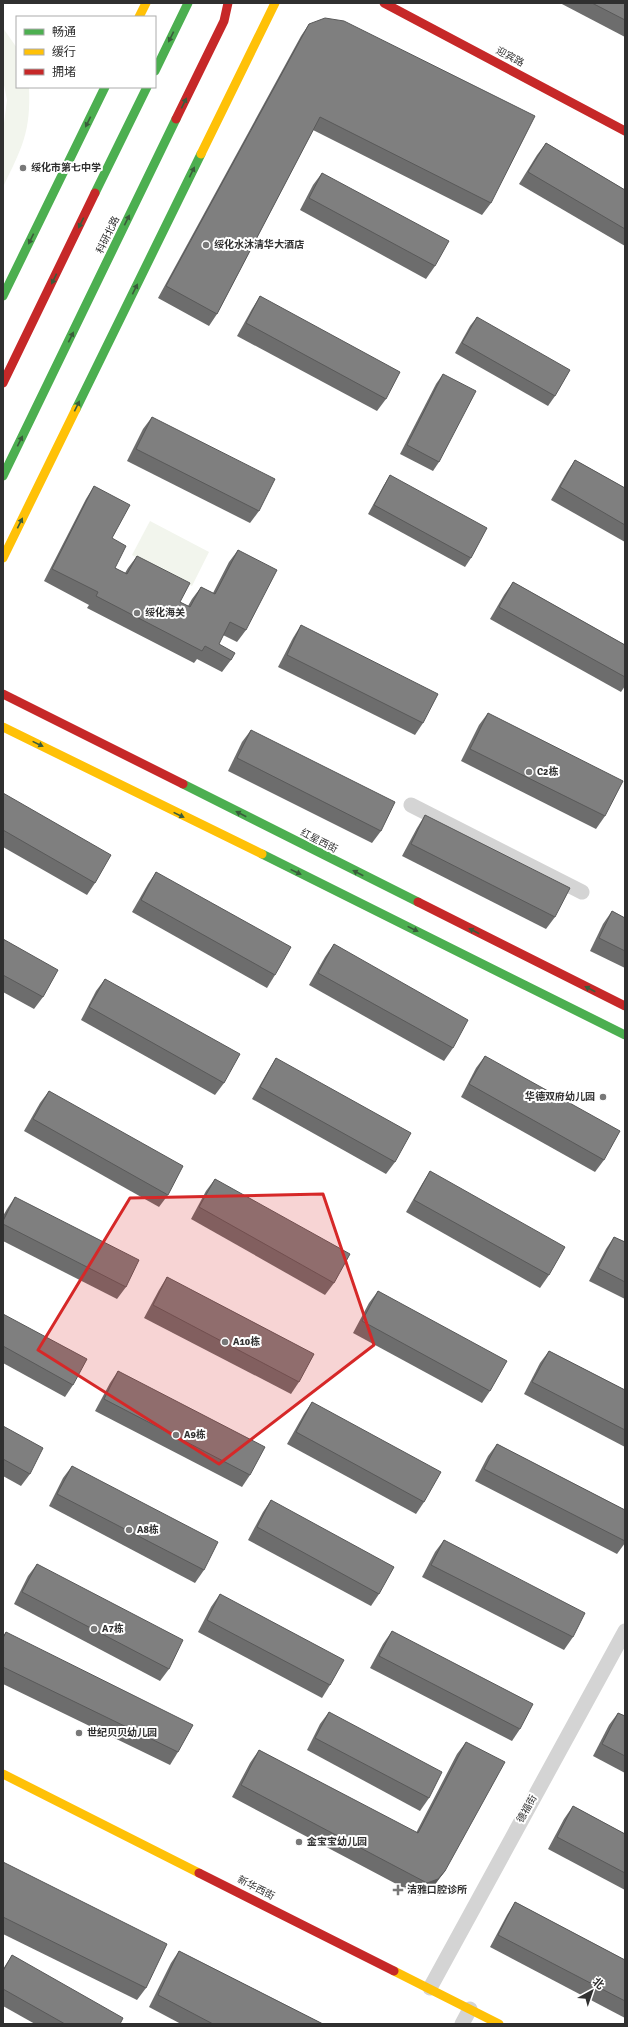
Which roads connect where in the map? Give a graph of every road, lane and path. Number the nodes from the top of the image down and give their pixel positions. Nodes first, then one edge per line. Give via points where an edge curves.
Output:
1 (146, 3) edge
2 (188, 3) edge
3 (228, 3) edge
4 (275, 3) edge
5 (384, 3) edge
6 (140, 16) edge
7 (156, 69) edge
8 (105, 88) edge
9 (147, 88) edge
10 (625, 130) edge
11 (3, 296) edge
12 (3, 383) edge
13 (3, 476) edge
14 (3, 558) edge
15 (3, 694) edge
16 (3, 727) edge
17 (411, 805) dead end
18 (582, 892) dead end
19 (535, 961) junction
20 (527, 978) junction
21 (625, 1006) edge
22 (625, 1035) edge
23 (625, 1631) edge
24 (3, 1774) edge
25 (430, 1988) junction
26 (470, 2009) junction
27 (462, 2024) edge
28 (499, 2024) edge

1 - 6 main road
2 -> 7 main road
13 -> 3 main road, 科研北路 via 224,21
14 -> 4 main road
5 - 10 main road, 迎宾路
8 -> 11 main road
9 -> 12 main road
19 -> 15 main road, 红星西街 via 169,782
16 -> 20 main road
17 - 18 street
19 - 20 main road
21 -> 19 main road, 红星西街
20 - 22 main road
23 - 25 street, 德福街
24 - 25 main road, 新华西街
25 - 26 main road, 新华西街
26 - 27 street
26 - 28 main road, 新华西街

